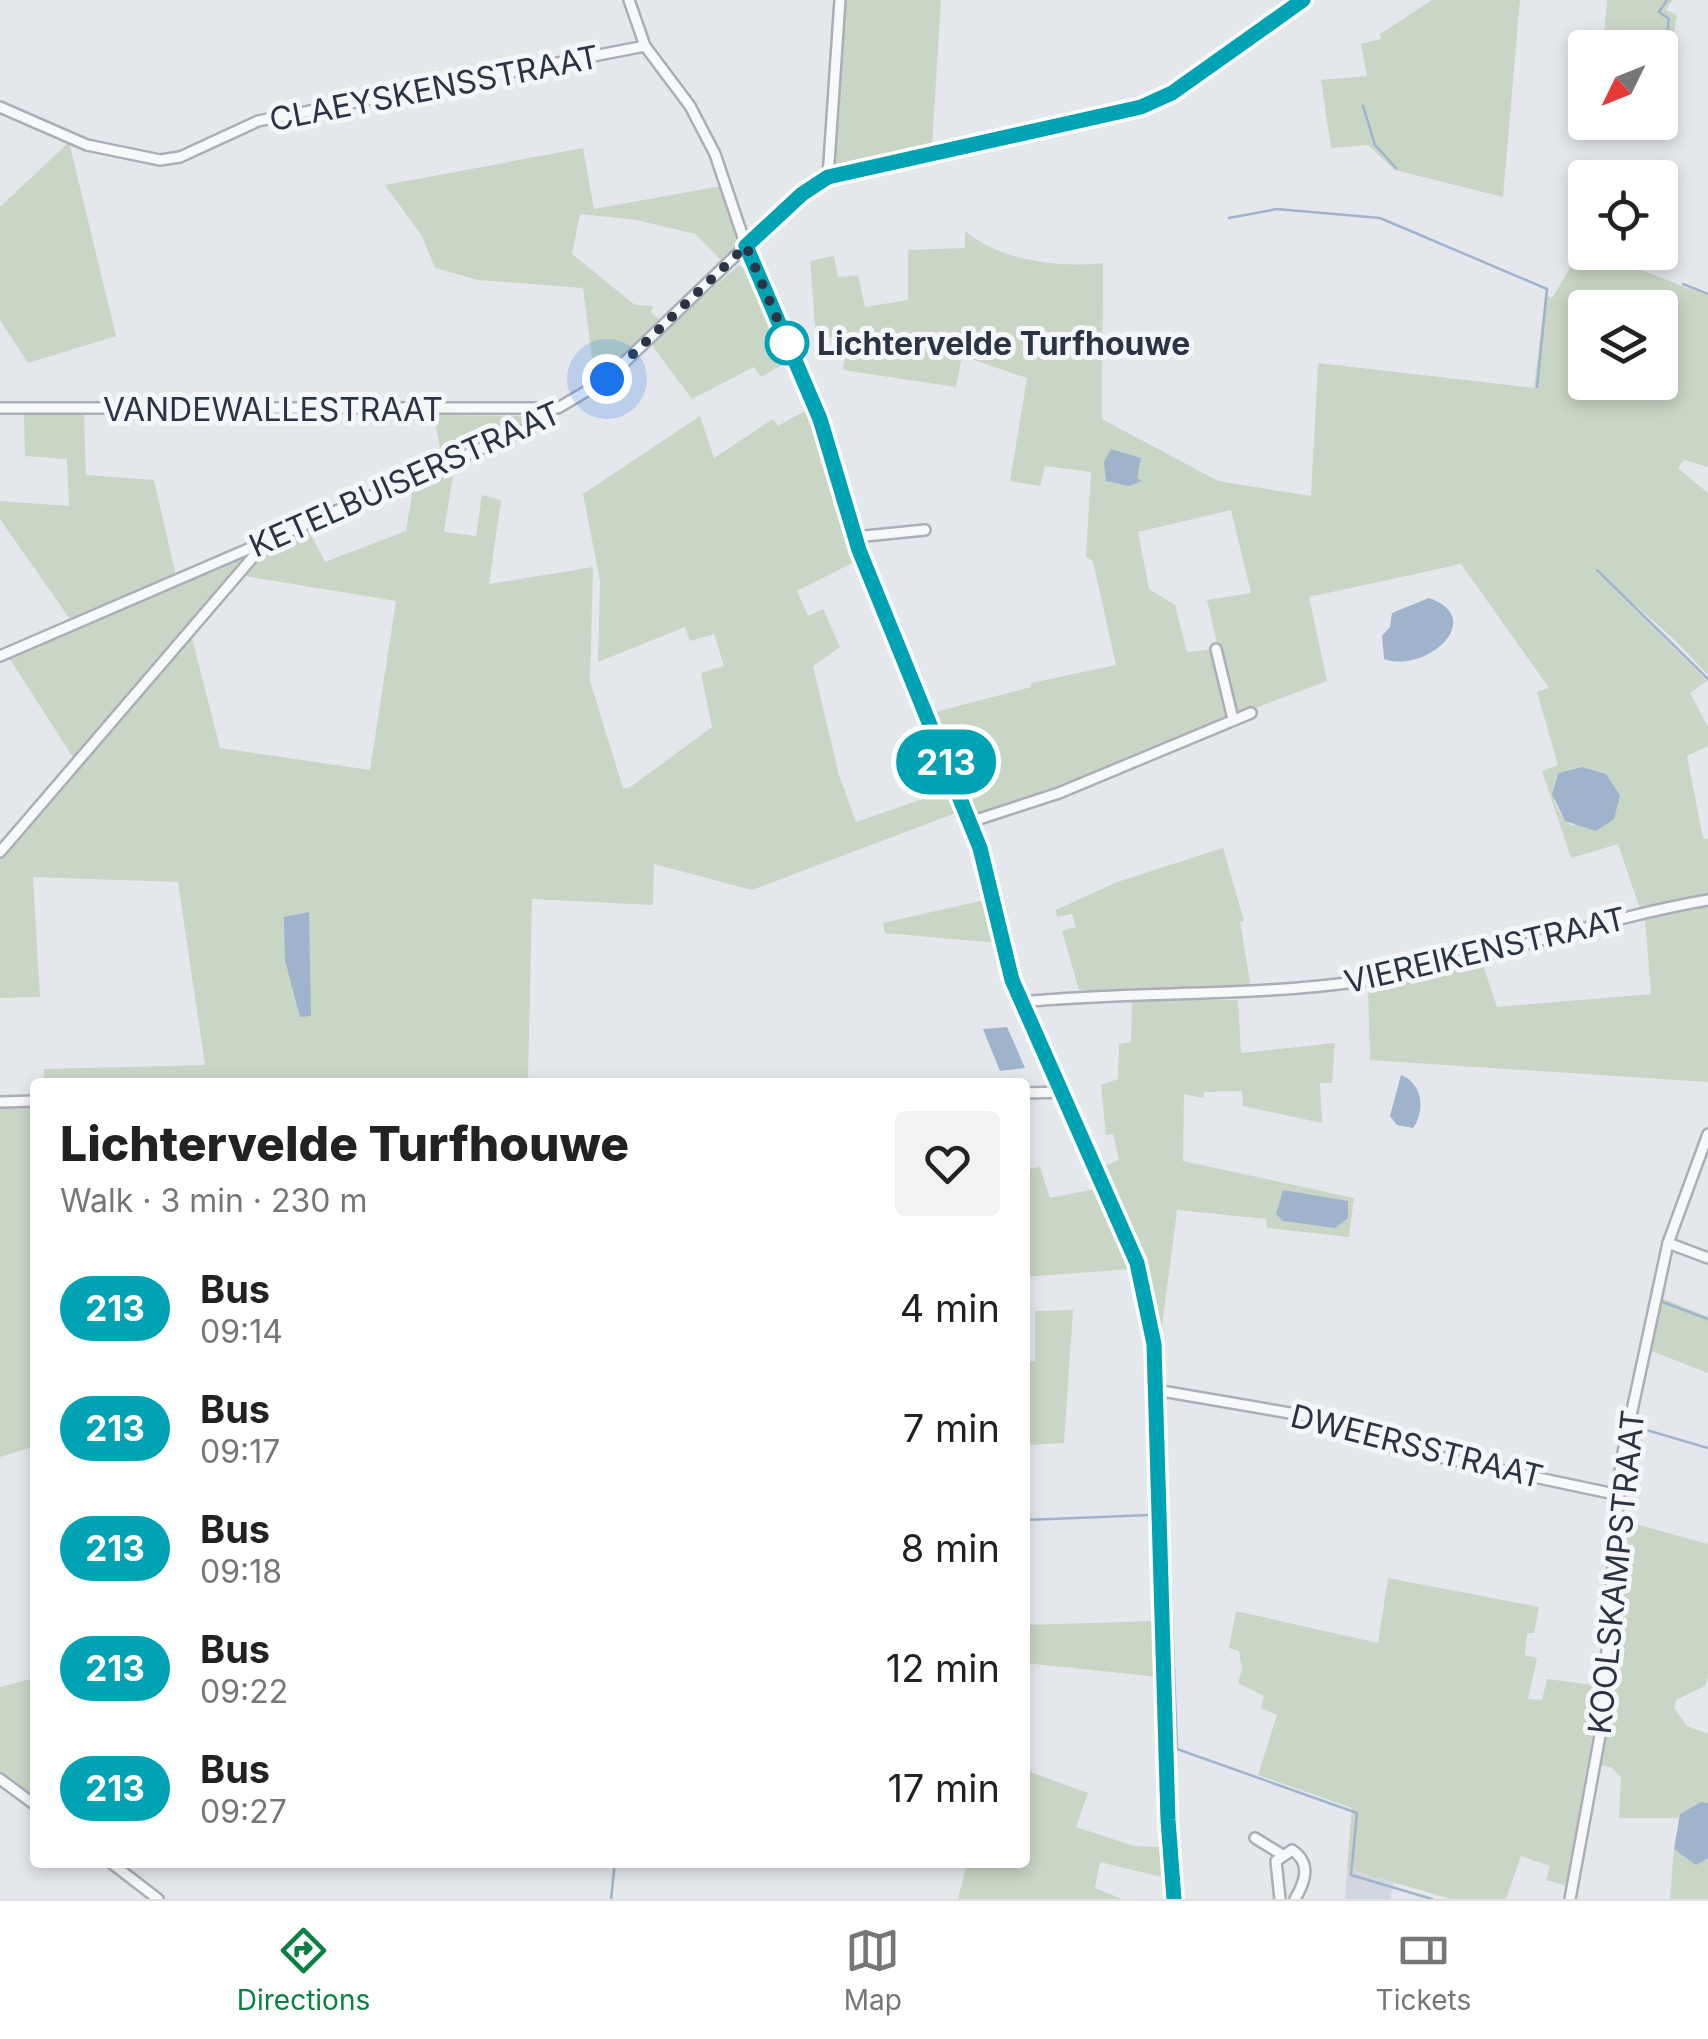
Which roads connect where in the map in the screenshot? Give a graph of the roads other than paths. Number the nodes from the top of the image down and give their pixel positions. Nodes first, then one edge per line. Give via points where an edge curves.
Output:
1 (628, 0) edge
2 (840, 0) edge
3 (1303, 0) edge
4 (645, 46) junction
5 (0, 108) edge
6 (828, 177) junction
7 (746, 246) junction
8 (0, 408) edge
9 (546, 410) junction
10 (925, 530) dead end
11 (855, 538) junction
12 (265, 543) junction
13 (1216, 649) dead end
14 (0, 656) edge
15 (1251, 713) dead end
16 (1233, 718) junction
17 (970, 822) junction
18 (0, 852) edge
19 (1708, 900) edge
20 (1021, 1002) junction
21 (1065, 1092) junction
22 (1030, 1093) edge
23 (30, 1101) edge
24 (0, 1102) edge
25 (1708, 1134) edge
26 (1668, 1243) junction
27 (1708, 1258) edge
28 (1156, 1390) junction
29 (1618, 1495) junction
30 (0, 1778) edge
31 (30, 1801) edge
32 (1255, 1838) dead end
33 (1281, 1854) junction
34 (118, 1868) edge
35 (158, 1899) edge
36 (1174, 1899) edge
37 (1280, 1899) edge
38 (1296, 1899) edge
39 (1570, 1899) edge

1 - 4 street
2 - 6 street
3 - 6 street, KETELBUISERSTRAAT via 1172,93 1141,107
4 - 5 street, CLAEYSKENSSTRAAT via 258,121 160,160 87,145
4 - 7 street via 706,136
6 - 7 street, KETELBUISERSTRAAT
7 - 9 street, KETELBUISERSTRAAT via 607,379 578,400
7 - 11 street via 820,419
8 - 9 street, VANDEWALLESTRAAT
9 - 12 street, KETELBUISERSTRAAT via 531,427
10 - 11 street
11 - 17 street
12 - 14 street, KETELBUISERSTRAAT
12 - 18 street
13 - 16 street
15 - 16 street
16 - 17 street via 1090,781
17 - 20 street
19 - 20 street, VIEREIKENSTRAAT via 1366,980 1236,995 1112,994
20 - 21 street
21 - 22 street
21 - 28 street via 1137,1263
23 - 24 street
25 - 26 street, KOOLSKAMPSTRAAT
26 - 27 street
26 - 29 street, KOOLSKAMPSTRAAT
28 - 29 street, DWEERSSTRAAT via 1354,1424 1392,1447
28 - 36 street
29 - 39 street, KOOLSKAMPSTRAAT via 1600,1730
30 - 31 street
32 - 33 street
33 - 37 street
33 - 38 street via 1292,1850 1304,1862
34 - 35 street

